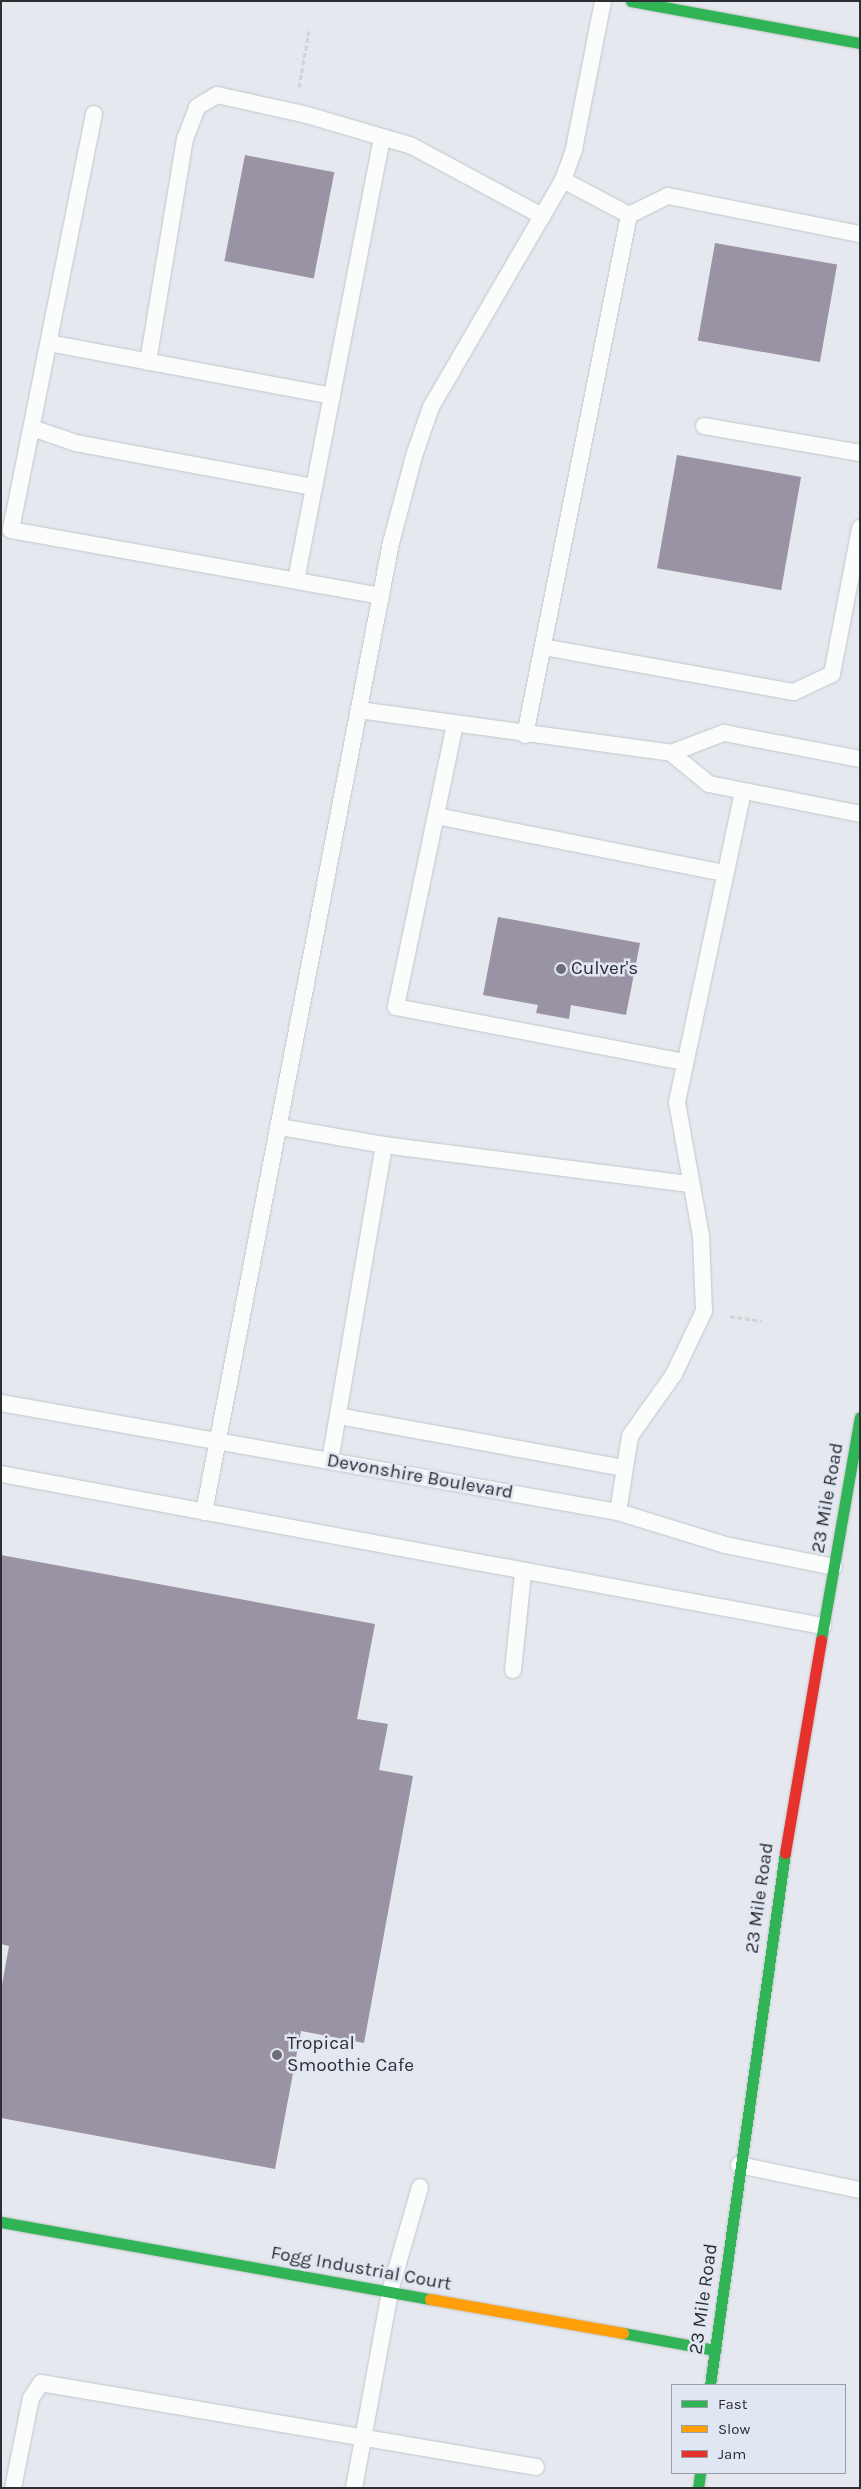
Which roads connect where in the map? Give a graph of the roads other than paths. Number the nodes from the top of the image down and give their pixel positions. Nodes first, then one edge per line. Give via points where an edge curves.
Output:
1 (603, 1) edge
2 (631, 1) edge
3 (860, 44) edge
4 (94, 114) dead end
5 (382, 137) junction
6 (563, 180) junction
7 (629, 215) junction
8 (542, 216) junction
9 (860, 234) edge
10 (49, 343) junction
11 (148, 362) junction
12 (332, 396) junction
13 (704, 426) dead end
14 (32, 428) junction
15 (860, 454) edge
16 (314, 486) junction
17 (860, 528) edge
18 (296, 580) junction
19 (381, 596) junction
20 (543, 647) junction
21 (360, 710) junction
22 (455, 724) junction
23 (525, 735) junction
24 (671, 753) junction
25 (860, 759) edge
26 (743, 792) junction
27 (860, 814) edge
28 (436, 816) junction
29 (725, 872) junction
30 (685, 1062) junction
31 (280, 1127) junction
32 (384, 1145) junction
33 (690, 1184) junction
34 (1, 1403) edge
35 (338, 1416) junction
36 (860, 1417) edge
37 (219, 1442) junction
38 (330, 1461) junction
39 (623, 1468) junction
40 (1, 1474) edge
41 (204, 1512) junction
42 (618, 1512) junction
43 (834, 1567) junction
44 (524, 1573) junction
45 (823, 1626) junction
46 (513, 1670) dead end
47 (740, 2165) junction
48 (420, 2186) dead end
49 (860, 2190) edge
50 (1, 2222) edge
51 (390, 2291) junction
52 (715, 2350) junction
53 (710, 2384) edge
54 (362, 2437) junction
55 (536, 2467) dead end
56 (700, 2474) edge
57 (13, 2488) edge
58 (354, 2488) edge
59 (698, 2488) edge

1 - 6 lane via 574,149
2 - 3 main road
4 - 10 lane
5 - 8 lane via 412,146
5 - 11 lane via 295,112 217,96 197,107 185,139
5 - 12 lane
6 - 7 lane
6 - 8 lane
7 - 9 lane via 668,196
7 - 20 lane
8 - 19 lane via 431,407 410,473
10 - 11 lane
10 - 14 lane
11 - 12 lane
12 - 16 lane
13 - 15 lane
14 - 16 lane via 76,443
14 - 18 lane via 11,530
16 - 18 lane
17 - 20 lane via 832,674 794,692
18 - 19 lane
19 - 21 lane
20 - 23 lane
21 - 22 lane
21 - 31 lane
22 - 23 lane
22 - 28 lane
23 - 24 lane
24 - 25 lane via 724,733
24 - 26 lane via 709,784
26 - 27 lane
26 - 29 lane
28 - 29 lane
28 - 30 lane via 396,1007
29 - 30 lane
30 - 33 lane via 677,1102
31 - 32 lane
31 - 37 lane
32 - 33 lane
32 - 35 lane
33 - 39 lane via 701,1236 704,1311 674,1374 630,1436
34 - 37 lane, Devonshire Boulevard
35 - 38 lane
35 - 39 lane
36 - 43 main road, 23 Mile Road
37 - 38 lane, Devonshire Boulevard
37 - 41 lane
38 - 42 lane, Devonshire Boulevard
39 - 42 lane
40 - 41 lane
41 - 44 lane
42 - 43 lane, Devonshire Boulevard via 725,1545
43 - 45 main road, 23 Mile Road
44 - 45 lane
44 - 46 lane
45 - 47 main road, 23 Mile Road via 779,1885
47 - 49 lane
47 - 52 main road, 23 Mile Road
48 - 51 lane
50 - 51 main road, Fogg Industrial Court
51 - 52 main road, Fogg Industrial Court
51 - 54 lane
52 - 53 main road, 23 Mile Road
54 - 55 lane
54 - 57 lane via 41,2383 31,2398
54 - 58 lane
56 - 59 main road

